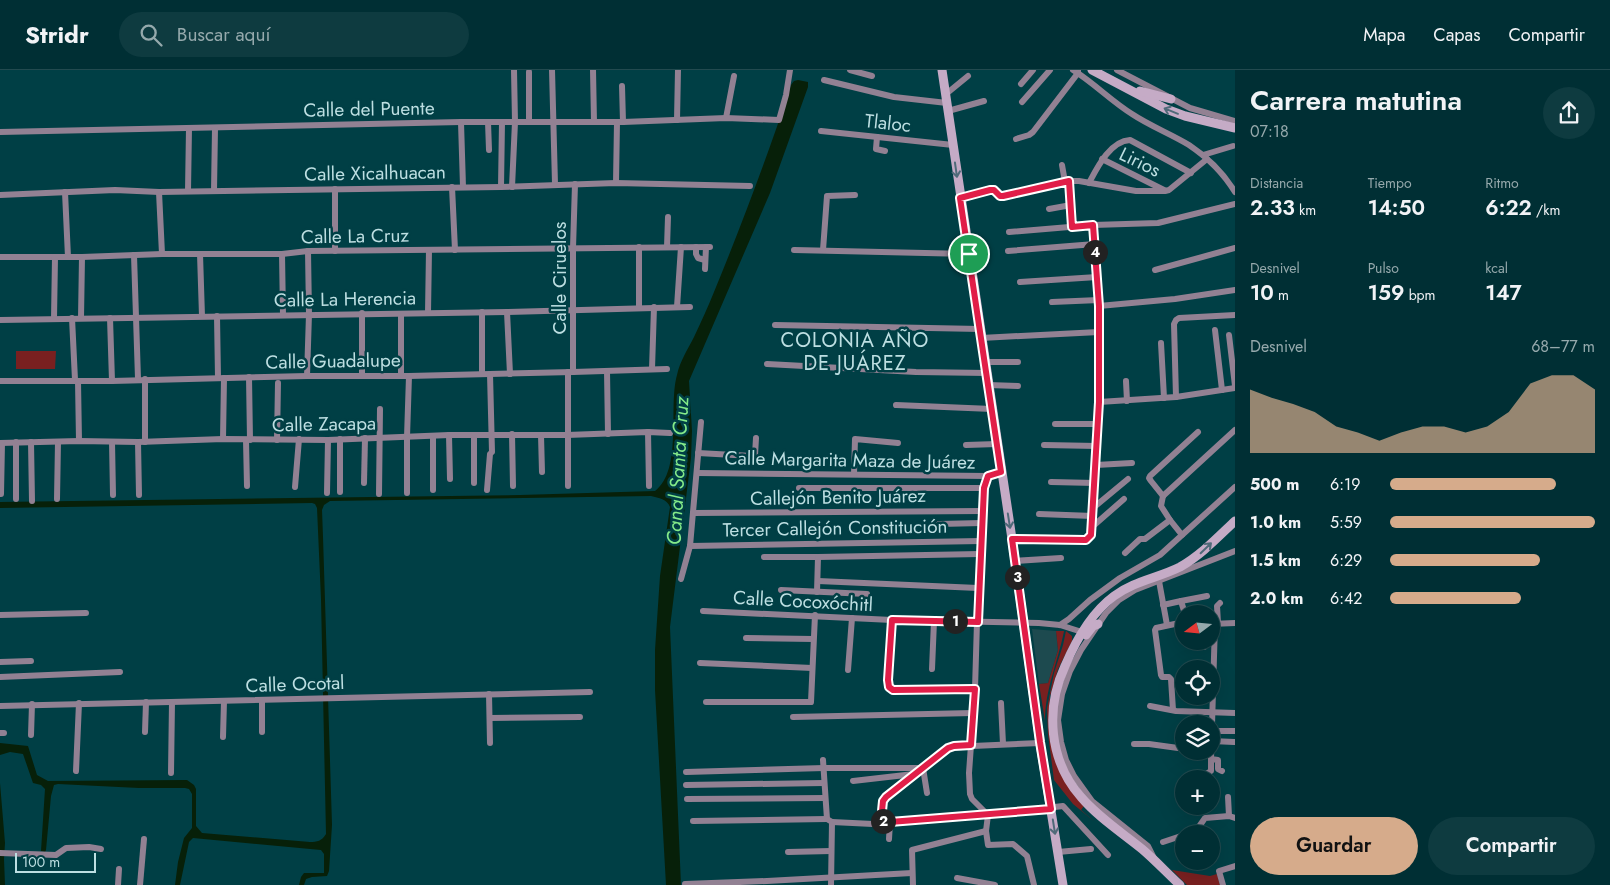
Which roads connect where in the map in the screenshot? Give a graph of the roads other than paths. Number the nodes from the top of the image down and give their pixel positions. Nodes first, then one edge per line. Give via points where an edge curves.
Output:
1 (514, 70) edge
2 (552, 70) edge
3 (593, 70) edge
4 (678, 70) edge
5 (790, 70) edge
6 (850, 70) edge
7 (942, 70) edge
8 (1033, 70) edge
9 (1050, 70) edge
10 (1092, 70) edge
11 (1101, 70) edge
12 (1116, 70) edge
13 (1076, 71) edge
14 (530, 72) dead end
15 (734, 76) dead end
16 (872, 76) dead end
17 (968, 76) dead end
18 (1108, 78) junction
19 (824, 80) dead end
20 (1021, 84) dead end
21 (622, 86) dead end
22 (1134, 91) junction
23 (1171, 99) junction
24 (984, 101) dead end
25 (947, 102) junction
26 (1022, 102) dead end
27 (726, 118) junction
28 (677, 120) junction
29 (1235, 121) edge
30 (461, 122) junction
31 (488, 122) junction
32 (502, 122) junction
33 (514, 122) junction
34 (528, 122) junction
35 (554, 122) junction
36 (594, 122) junction
37 (620, 122) junction
38 (189, 128) junction
39 (215, 128) junction
40 (1235, 128) edge
41 (821, 131) dead end
42 (0, 132) edge
43 (877, 137) junction
44 (1016, 139) dead end
45 (953, 144) junction
46 (1233, 146) dead end
47 (489, 150) dead end
48 (885, 151) dead end
49 (1205, 157) junction
50 (1102, 159) junction
51 (1062, 165) dead end
52 (1191, 173) junction
53 (1232, 179) edge
54 (1067, 182) junction
55 (616, 183) junction
56 (1089, 183) junction
57 (555, 184) junction
58 (575, 184) junction
59 (750, 186) dead end
60 (452, 187) junction
61 (463, 187) junction
62 (501, 187) junction
63 (512, 187) junction
64 (335, 189) junction
65 (214, 191) junction
66 (1165, 191) junction
67 (65, 192) junction
68 (159, 192) junction
69 (188, 192) junction
70 (1235, 192) edge
71 (0, 195) edge
72 (855, 195) dead end
73 (960, 198) junction
74 (1235, 204) edge
75 (1070, 205) junction
76 (1050, 209) dead end
77 (668, 217) dead end
78 (1093, 225) junction
79 (1072, 227) junction
80 (1009, 232) dead end
81 (1095, 244) junction
82 (681, 246) junction
83 (640, 247) junction
84 (667, 247) junction
85 (696, 247) junction
86 (573, 248) junction
87 (1235, 248) edge
88 (429, 250) junction
89 (455, 250) junction
90 (794, 250) dead end
91 (823, 250) junction
92 (308, 251) junction
93 (335, 251) junction
94 (1008, 251) dead end
95 (162, 254) junction
96 (200, 254) junction
97 (282, 254) junction
98 (969, 254) junction
99 (134, 255) junction
100 (0, 256) edge
101 (55, 257) junction
102 (68, 257) junction
103 (82, 257) junction
104 (705, 260) junction
105 (705, 269) dead end
106 (1155, 270) dead end
107 (1097, 277) junction
108 (1020, 282) dead end
109 (1235, 290) edge
110 (1052, 302) dead end
111 (1099, 303) junction
112 (654, 307) junction
113 (678, 307) junction
114 (690, 307) dead end
115 (639, 308) junction
116 (573, 310) junction
117 (482, 312) junction
118 (507, 312) junction
119 (362, 313) junction
120 (428, 313) junction
121 (309, 314) junction
122 (401, 314) junction
123 (283, 315) junction
124 (1235, 315) edge
125 (202, 316) junction
126 (217, 316) junction
127 (136, 317) junction
128 (72, 318) junction
129 (81, 318) junction
130 (110, 318) junction
131 (54, 319) junction
132 (0, 320) edge
133 (775, 325) dead end
134 (1215, 330) dead end
135 (1098, 332) junction
136 (981, 333) junction
137 (1229, 335) dead end
138 (1161, 343) dead end
139 (985, 362) junction
140 (1018, 362) dead end
141 (767, 364) dead end
142 (667, 368) dead end
143 (652, 369) junction
144 (607, 371) junction
145 (571, 372) junction
146 (987, 373) junction
147 (482, 374) junction
148 (490, 374) junction
149 (510, 374) junction
150 (402, 375) junction
151 (307, 376) junction
152 (362, 376) junction
153 (409, 376) junction
154 (249, 377) junction
155 (221, 378) junction
156 (138, 379) junction
157 (145, 379) junction
158 (0, 381) edge
159 (76, 381) junction
160 (112, 381) junction
161 (1126, 381) dead end
162 (278, 383) dead end
163 (988, 385) junction
164 (1018, 386) dead end
165 (1235, 387) edge
166 (1222, 390) junction
167 (1176, 397) junction
168 (1164, 398) junction
169 (1127, 401) junction
170 (1099, 402) junction
171 (896, 406) dead end
172 (992, 409) junction
173 (380, 410) dead end
174 (701, 422) dead end
175 (1055, 424) dead end
176 (1098, 424) junction
177 (1235, 430) edge
178 (648, 432) junction
179 (1198, 432) dead end
180 (670, 433) dead end
181 (512, 434) junction
182 (608, 434) junction
183 (449, 435) junction
184 (474, 435) junction
185 (492, 435) junction
186 (541, 435) junction
187 (567, 435) junction
188 (407, 436) junction
189 (433, 436) junction
190 (365, 438) junction
191 (380, 438) junction
192 (756, 438) dead end
193 (224, 439) junction
194 (299, 439) junction
195 (340, 439) junction
196 (248, 440) junction
197 (277, 440) junction
198 (328, 440) junction
199 (79, 441) junction
200 (16, 442) junction
201 (31, 442) junction
202 (58, 442) junction
203 (112, 442) junction
204 (142, 442) junction
205 (898, 442) dead end
206 (1, 443) edge
207 (997, 444) junction
208 (966, 445) dead end
209 (1044, 445) dead end
210 (1097, 446) junction
211 (698, 453) junction
212 (1132, 463) dead end
213 (1096, 465) junction
214 (542, 472) dead end
215 (1001, 472) junction
216 (697, 473) junction
217 (854, 474) junction
218 (988, 476) junction
219 (450, 479) dead end
220 (1128, 479) dead end
221 (1051, 482) dead end
222 (364, 483) dead end
223 (474, 483) dead end
224 (1095, 483) junction
225 (247, 486) dead end
226 (513, 486) dead end
227 (568, 486) dead end
228 (649, 486) dead end
229 (1235, 486) edge
230 (295, 487) dead end
231 (799, 488) dead end
232 (984, 488) junction
233 (433, 490) dead end
234 (488, 490) dead end
235 (340, 492) dead end
236 (327, 493) dead end
237 (407, 493) dead end
238 (1, 494) edge
239 (379, 494) dead end
240 (113, 495) dead end
241 (139, 495) dead end
242 (1163, 496) junction
243 (16, 499) dead end
244 (57, 499) dead end
245 (1124, 499) dead end
246 (32, 501) dead end
247 (1093, 508) junction
248 (982, 511) junction
249 (693, 514) junction
250 (1039, 514) dead end
251 (1093, 516) junction
252 (1170, 520) junction
253 (1235, 521) edge
254 (982, 523) junction
255 (939, 524) dead end
256 (1092, 527) junction
257 (1182, 535) junction
258 (1012, 539) junction
259 (981, 541) junction
260 (690, 546) junction
261 (1235, 551) edge
262 (1125, 553) dead end
263 (980, 554) junction
264 (764, 557) dead end
265 (818, 557) junction
266 (1061, 558) dead end
267 (1014, 561) junction
268 (681, 579) dead end
269 (818, 581) junction
270 (1159, 581) junction
271 (978, 588) junction
272 (781, 590) dead end
273 (816, 592) junction
274 (867, 594) dead end
275 (1207, 596) dead end
276 (1182, 601) junction
277 (1163, 605) junction
278 (1183, 605) edge
279 (703, 611) dead end
280 (86, 613) dead end
281 (0, 615) edge
282 (815, 615) junction
283 (852, 618) junction
284 (892, 620) junction
285 (934, 620) junction
286 (978, 622) junction
287 (1235, 623) edge
288 (1024, 624) junction
289 (1060, 624) junction
290 (1098, 624) junction
291 (1175, 624) edge
292 (1220, 624) edge
293 (1167, 625) junction
294 (1079, 636) junction
295 (746, 638) dead end
296 (813, 639) junction
297 (1214, 650) edge
298 (31, 661) dead end
299 (0, 662) edge
300 (700, 663) dead end
301 (812, 668) junction
302 (932, 669) dead end
303 (848, 670) dead end
304 (120, 672) dead end
305 (0, 677) edge
306 (975, 689) junction
307 (590, 692) dead end
308 (489, 694) junction
309 (262, 700) junction
310 (224, 701) junction
311 (146, 702) junction
312 (172, 702) junction
313 (706, 702) dead end
314 (79, 703) junction
315 (1001, 703) dead end
316 (32, 704) junction
317 (0, 706) edge
318 (1150, 706) dead end
319 (1173, 710) junction
320 (1213, 712) junction
321 (1235, 713) edge
322 (973, 714) junction
323 (580, 716) dead end
324 (793, 717) dead end
325 (490, 718) junction
326 (1220, 731) edge
327 (1234, 731) edge
328 (144, 732) dead end
329 (262, 732) dead end
330 (31, 735) dead end
331 (223, 737) dead end
332 (1220, 741) edge
333 (1040, 742) junction
334 (1234, 742) dead end
335 (490, 743) dead end
336 (1003, 744) junction
337 (1134, 744) dead end
338 (971, 745) junction
339 (1175, 748) edge
340 (824, 760) dead end
341 (1218, 760) edge
342 (824, 768) junction
343 (923, 768) junction
344 (76, 771) dead end
345 (1222, 771) dead end
346 (686, 772) dead end
347 (170, 773) dead end
348 (915, 774) junction
349 (853, 781) dead end
350 (824, 783) junction
351 (686, 785) dead end
352 (927, 793) dead end
353 (1228, 797) dead end
354 (825, 798) junction
355 (687, 799) dead end
356 (1051, 809) junction
357 (988, 815) junction
358 (1232, 817) edge
359 (830, 820) junction
360 (693, 821) dead end
361 (881, 821) junction
362 (890, 822) junction
363 (1200, 825) edge
364 (986, 831) junction
365 (1175, 838) edge
366 (144, 839) dead end
367 (889, 839) dead end
368 (1163, 842) dead end
369 (101, 849) dead end
370 (1090, 849) dead end
371 (831, 851) junction
372 (788, 852) dead end
373 (1058, 852) junction
374 (3, 853) edge
375 (1108, 855) dead end
376 (1156, 861) junction
377 (1235, 866) edge
378 (119, 869) dead end
379 (912, 873) junction
380 (831, 877) junction
381 (957, 878) dead end
382 (685, 884) dead end
383 (118, 885) edge
384 (140, 885) edge
385 (831, 885) edge
386 (913, 885) edge
387 (995, 885) edge
388 (1034, 885) edge
389 (1063, 885) edge
390 (1180, 885) edge
391 (1223, 885) edge

1 - 33 street
2 - 35 street
3 - 36 street
4 - 28 street
5 - 27 street, Calle del Puente via 779,120
6 - 16 street
7 - 25 main road
8 - 20 street
9 - 26 street
10 - 18 main road
11 - 18 main road
12 - 23 street
13 - 44 street via 1032,132
13 - 49 street via 1130,113
14 - 34 street
15 - 27 street
17 - 25 street
18 - 22 main road
19 - 25 street via 894,97
21 - 37 street
22 - 23 main road
40 -> 22 main road via 1176,113
23 - 29 street
24 - 25 street
25 - 45 main road
27 - 28 street, Calle del Puente
28 - 37 street, Calle del Puente
30 - 31 street, Calle del Puente
30 - 39 street, Calle del Puente
30 - 61 street
31 - 32 street, Calle del Puente
31 - 47 street
32 - 33 street, Calle del Puente
32 - 62 street
33 - 34 street, Calle del Puente
33 - 63 street
34 - 35 street, Calle del Puente
35 - 36 street, Calle del Puente
35 - 57 street
36 - 37 street, Calle del Puente
37 - 55 street
38 - 39 street, Calle del Puente
38 - 42 street, Calle del Puente
38 - 69 street
39 - 65 street
41 - 43 street, Tlaloc
43 - 45 street, Tlaloc
43 - 48 street via 876,149
45 -> 73 main road
46 - 49 street
49 - 52 street
49 - 53 street
50 - 52 street via 1120,142 1130,140
50 - 56 street
50 - 66 street, Lirios
51 - 54 street
52 - 66 street
53 - 70 street
54 - 56 street
54 - 73 street via 1003,196 990,190
54 - 75 street
55 - 58 street, Calle Xicalhuacan
55 - 59 street, Calle Xicalhuacan
56 - 66 street via 1136,191
57 - 58 street, Calle Xicalhuacan
57 - 63 street, Calle Xicalhuacan
58 - 86 street, Calle Ciruelos
60 - 61 street, Calle Xicalhuacan
60 - 64 street, Calle Xicalhuacan
60 - 89 street
61 - 62 street, Calle Xicalhuacan
62 - 63 street, Calle Xicalhuacan
64 - 65 street, Calle Xicalhuacan
64 - 93 street
65 - 69 street, Calle Xicalhuacan
67 - 68 street, Calle Xicalhuacan
67 - 71 street, Calle Xicalhuacan
67 - 102 street
68 - 69 street, Calle Xicalhuacan
68 - 95 street
72 - 91 street via 827,196
73 - 98 main road
74 - 78 street via 1158,223
75 - 76 street
75 - 79 street
77 - 84 street
78 - 79 street
78 - 81 street
79 - 80 street
81 - 94 street
81 - 107 street
82 - 84 street, Calle La Cruz
82 - 85 street, Calle La Cruz
82 - 113 street
83 - 84 street, Calle La Cruz
83 - 86 street, Calle La Cruz
83 - 115 street
85 - 104 street via 698,258
85 - 104 street, Calle La Cruz via 708,247
86 - 89 street, Calle La Cruz
86 - 116 street, Calle Ciruelos
87 - 106 street
88 - 89 street, Calle La Cruz
88 - 93 street, Calle La Cruz
88 - 120 street
90 - 91 street
91 - 98 street
92 - 93 street, Calle La Cruz
92 - 97 street, Calle La Cruz
92 - 121 street
95 - 96 street, Calle La Cruz
95 - 99 street, Calle La Cruz
96 - 97 street, Calle La Cruz
96 - 125 street
97 - 123 street
98 - 136 main road
99 - 103 street, Calle La Cruz
99 - 127 street
100 - 101 street, Calle La Cruz
101 - 102 street, Calle La Cruz
101 - 131 street
102 - 103 street, Calle La Cruz
103 - 129 street
104 - 105 street
107 - 108 street
107 - 111 street
109 - 111 street via 1176,300
110 - 111 street
111 - 135 street
112 - 113 street, Calle La Herencia
112 - 115 street, Calle La Herencia
112 - 143 street
113 - 114 street, Calle La Herencia
115 - 116 street, Calle La Herencia
116 - 118 street, Calle La Herencia
116 - 145 street, Calle Ciruelos
117 - 118 street, Calle La Herencia
117 - 120 street, Calle La Herencia
117 - 147 street
118 - 149 street
119 - 121 street, Calle La Herencia
119 - 122 street, Calle La Herencia
119 - 152 street
120 - 122 street, Calle La Herencia
121 - 123 street, Calle La Herencia
121 - 151 street
122 - 150 street
123 - 126 street, Calle La Herencia
124 - 167 street via 1176,320
125 - 126 street, Calle La Herencia
125 - 127 street, Calle La Herencia
126 - 155 street
127 - 130 street, Calle La Herencia
127 - 156 street
128 - 129 street, Calle La Herencia
128 - 131 street, Calle La Herencia
128 - 159 street
129 - 130 street, Calle La Herencia
130 - 160 street
131 - 132 street, Calle La Herencia
133 - 136 street
134 - 166 street
135 - 136 street
135 - 170 street
136 - 139 main road
137 - 165 street
138 - 168 street
139 - 140 street
139 - 146 main road
141 - 146 street
142 - 143 street, Calle Guadalupe
143 - 144 street, Calle Guadalupe
144 - 145 street, Calle Guadalupe
144 - 182 street
145 - 149 street, Calle Guadalupe
145 - 187 street, Calle Ciruelos
146 - 163 main road
147 - 148 street, Calle Guadalupe
147 - 153 street, Calle Guadalupe
148 - 149 street, Calle Guadalupe
148 - 185 street
150 - 152 street, Calle Guadalupe
150 - 153 street, Calle Guadalupe
151 - 152 street, Calle Guadalupe
151 - 154 street, Calle Guadalupe
153 - 188 street
154 - 155 street, Calle Guadalupe
154 - 196 street
155 - 157 street, Calle Guadalupe
155 - 193 street
156 - 157 street, Calle Guadalupe
156 - 160 street, Calle Guadalupe
157 - 204 street
158 - 159 street, Calle Guadalupe
159 - 160 street, Calle Guadalupe
159 - 199 street
161 - 169 street
162 - 197 street
163 - 164 street
163 - 172 main road
165 - 166 street
166 - 167 street
167 - 168 street
168 - 169 street
169 - 170 street
170 - 176 street
171 - 172 street
172 - 207 main road
173 - 191 street
174 - 211 street
175 - 176 street
176 - 210 street
177 - 242 street
178 - 180 street, Calle Zacapa
178 - 182 street, Calle Zacapa
178 - 228 street
179 - 242 street via 1150,476
181 - 185 street, Calle Zacapa
181 - 186 street, Calle Zacapa
181 - 226 street
182 - 187 street, Calle Zacapa
183 - 184 street, Calle Zacapa
183 - 189 street, Calle Zacapa
183 - 219 street
184 - 185 street, Calle Zacapa
184 - 223 street
185 - 234 street
186 - 187 street, Calle Zacapa
186 - 214 street
187 - 227 street, Calle Ciruelos
188 - 189 street, Calle Zacapa
188 - 191 street, Calle Zacapa
188 - 237 street
189 - 233 street
190 - 191 street, Calle Zacapa
190 - 195 street, Calle Zacapa
190 - 222 street
191 - 239 street
192 - 211 street via 755,455 752,456
193 - 196 street, Calle Zacapa
193 - 204 street, Calle Zacapa
194 - 197 street, Calle Zacapa
194 - 198 street, Calle Zacapa
194 - 230 street
195 - 198 street, Calle Zacapa
195 - 235 street
196 - 197 street, Calle Zacapa
196 - 225 street
198 - 236 street
199 - 202 street, Calle Zacapa
199 - 203 street, Calle Zacapa
200 - 201 street, Calle Zacapa
200 - 206 street, Calle Zacapa
200 - 243 street
201 - 202 street, Calle Zacapa
201 - 246 street
202 - 244 street
203 - 204 street, Calle Zacapa
203 - 240 street
204 - 241 street
205 - 217 street via 855,439
206 - 238 street
207 - 208 street
207 - 215 main road
209 - 210 street
210 - 213 street
211 - 216 street
212 - 213 street
213 - 224 street
215 - 218 street, Calle Margarita Maza de Juárez
215 -> 258 main road
216 - 217 street, Calle Margarita Maza de Juárez
216 - 249 street
217 - 218 street, Calle Margarita Maza de Juárez
218 - 232 street
220 - 247 street
221 - 224 street
224 - 247 street
229 - 257 street
231 - 232 street
232 - 248 street
242 - 252 street via 1161,506
245 - 256 street
247 - 251 street
248 - 249 street, Callejón Benito Juárez
248 - 254 street
249 - 260 street
250 - 251 street
251 - 256 street
252 - 257 street
252 - 262 street
294 -> 253 main road via 1112,598 1127,587 1178,568 1198,556
254 - 255 street
254 - 259 street
256 - 258 street via 1090,538 1086,540
257 - 289 street via 1160,555 1120,578
258 - 267 main road
259 - 260 street, Tercer Callejón Constitución
259 - 263 street
260 - 268 street
261 - 270 street
263 - 265 street
263 - 271 street
264 - 265 street
265 - 269 street
266 - 267 street
267 - 288 main road
269 - 271 street
269 - 273 street
270 - 277 street
270 - 290 street via 1119,600
271 - 286 street
272 - 273 street
273 - 274 street
275 - 276 street
276 - 277 street
276 - 278 street
277 - 293 street
279 - 282 street, Calle Cocoxóchitl
280 - 281 street
282 - 283 street, Calle Cocoxóchitl
282 - 296 street
283 - 284 street, Calle Cocoxóchitl
283 - 303 street
284 - 285 street, Calle Cocoxóchitl
284 - 306 street via 889,687 893,690
285 - 286 street, Calle Cocoxóchitl
285 - 302 street
286 - 288 street, Calle Cocoxóchitl
286 - 306 street
287 - 292 street
288 - 289 street, Calle Cocoxóchitl
288 - 333 main road
289 - 294 street, Calle Cocoxóchitl
290 - 294 main road
290 - 376 street via 1070,671 1062,694 1058,720 1061,742 1066,760 1082,789 1107,814 1148,846
291 - 293 street
293 - 319 street via 1155,630 1161,675 1171,679
294 - 376 main road via 1060,676 1053,705 1053,733 1060,762 1080,796
295 - 296 street
296 - 301 street
297 - 320 street
298 - 299 street
300 - 301 street
301 - 313 street via 811,702
304 - 305 street
306 - 322 street
307 - 308 street, Calle Ocotal
308 - 309 street, Calle Ocotal
308 - 325 street
309 - 310 street, Calle Ocotal
309 - 329 street
310 - 312 street, Calle Ocotal
310 - 331 street
311 - 312 street, Calle Ocotal
311 - 314 street, Calle Ocotal
311 - 328 street
312 - 347 street
314 - 316 street, Calle Ocotal
314 - 344 street
315 - 336 street
316 - 317 street, Calle Ocotal
316 - 330 street
318 - 319 street
319 - 320 street
320 - 321 street
322 - 324 street
322 - 338 street
323 - 325 street
325 - 335 street
326 - 327 street
332 - 334 street
333 - 336 street
333 - 356 main road
336 - 338 street
337 - 339 street
338 - 343 street via 950,747
338 - 357 street via 970,794
340 - 342 street
341 - 345 street via 1218,769
342 - 343 street
342 - 346 street
342 - 350 street
343 - 348 street
343 - 352 street
348 - 349 street
348 - 361 street via 883,801
350 - 351 street
350 - 354 street
353 - 358 street
354 - 355 street
354 - 359 street
356 - 357 street
356 -> 373 main road
356 - 375 street via 1063,806
357 - 362 street
357 - 364 street
358 - 363 street via 1205,818
359 - 360 street
359 - 361 street via 873,824
359 - 371 street
361 - 362 street
362 - 367 street
364 - 379 street via 912,850
364 - 388 street via 988,845 1013,844 1026,856
365 - 368 street
366 - 384 street
369 - 374 street via 66,848 56,855
370 - 373 street
371 - 372 street
371 - 380 street
373 - 389 main road
376 - 390 main road
377 - 391 street via 1219,871
378 - 383 street
379 - 380 street
379 - 386 street
380 - 382 street
380 - 385 street
381 - 387 street

